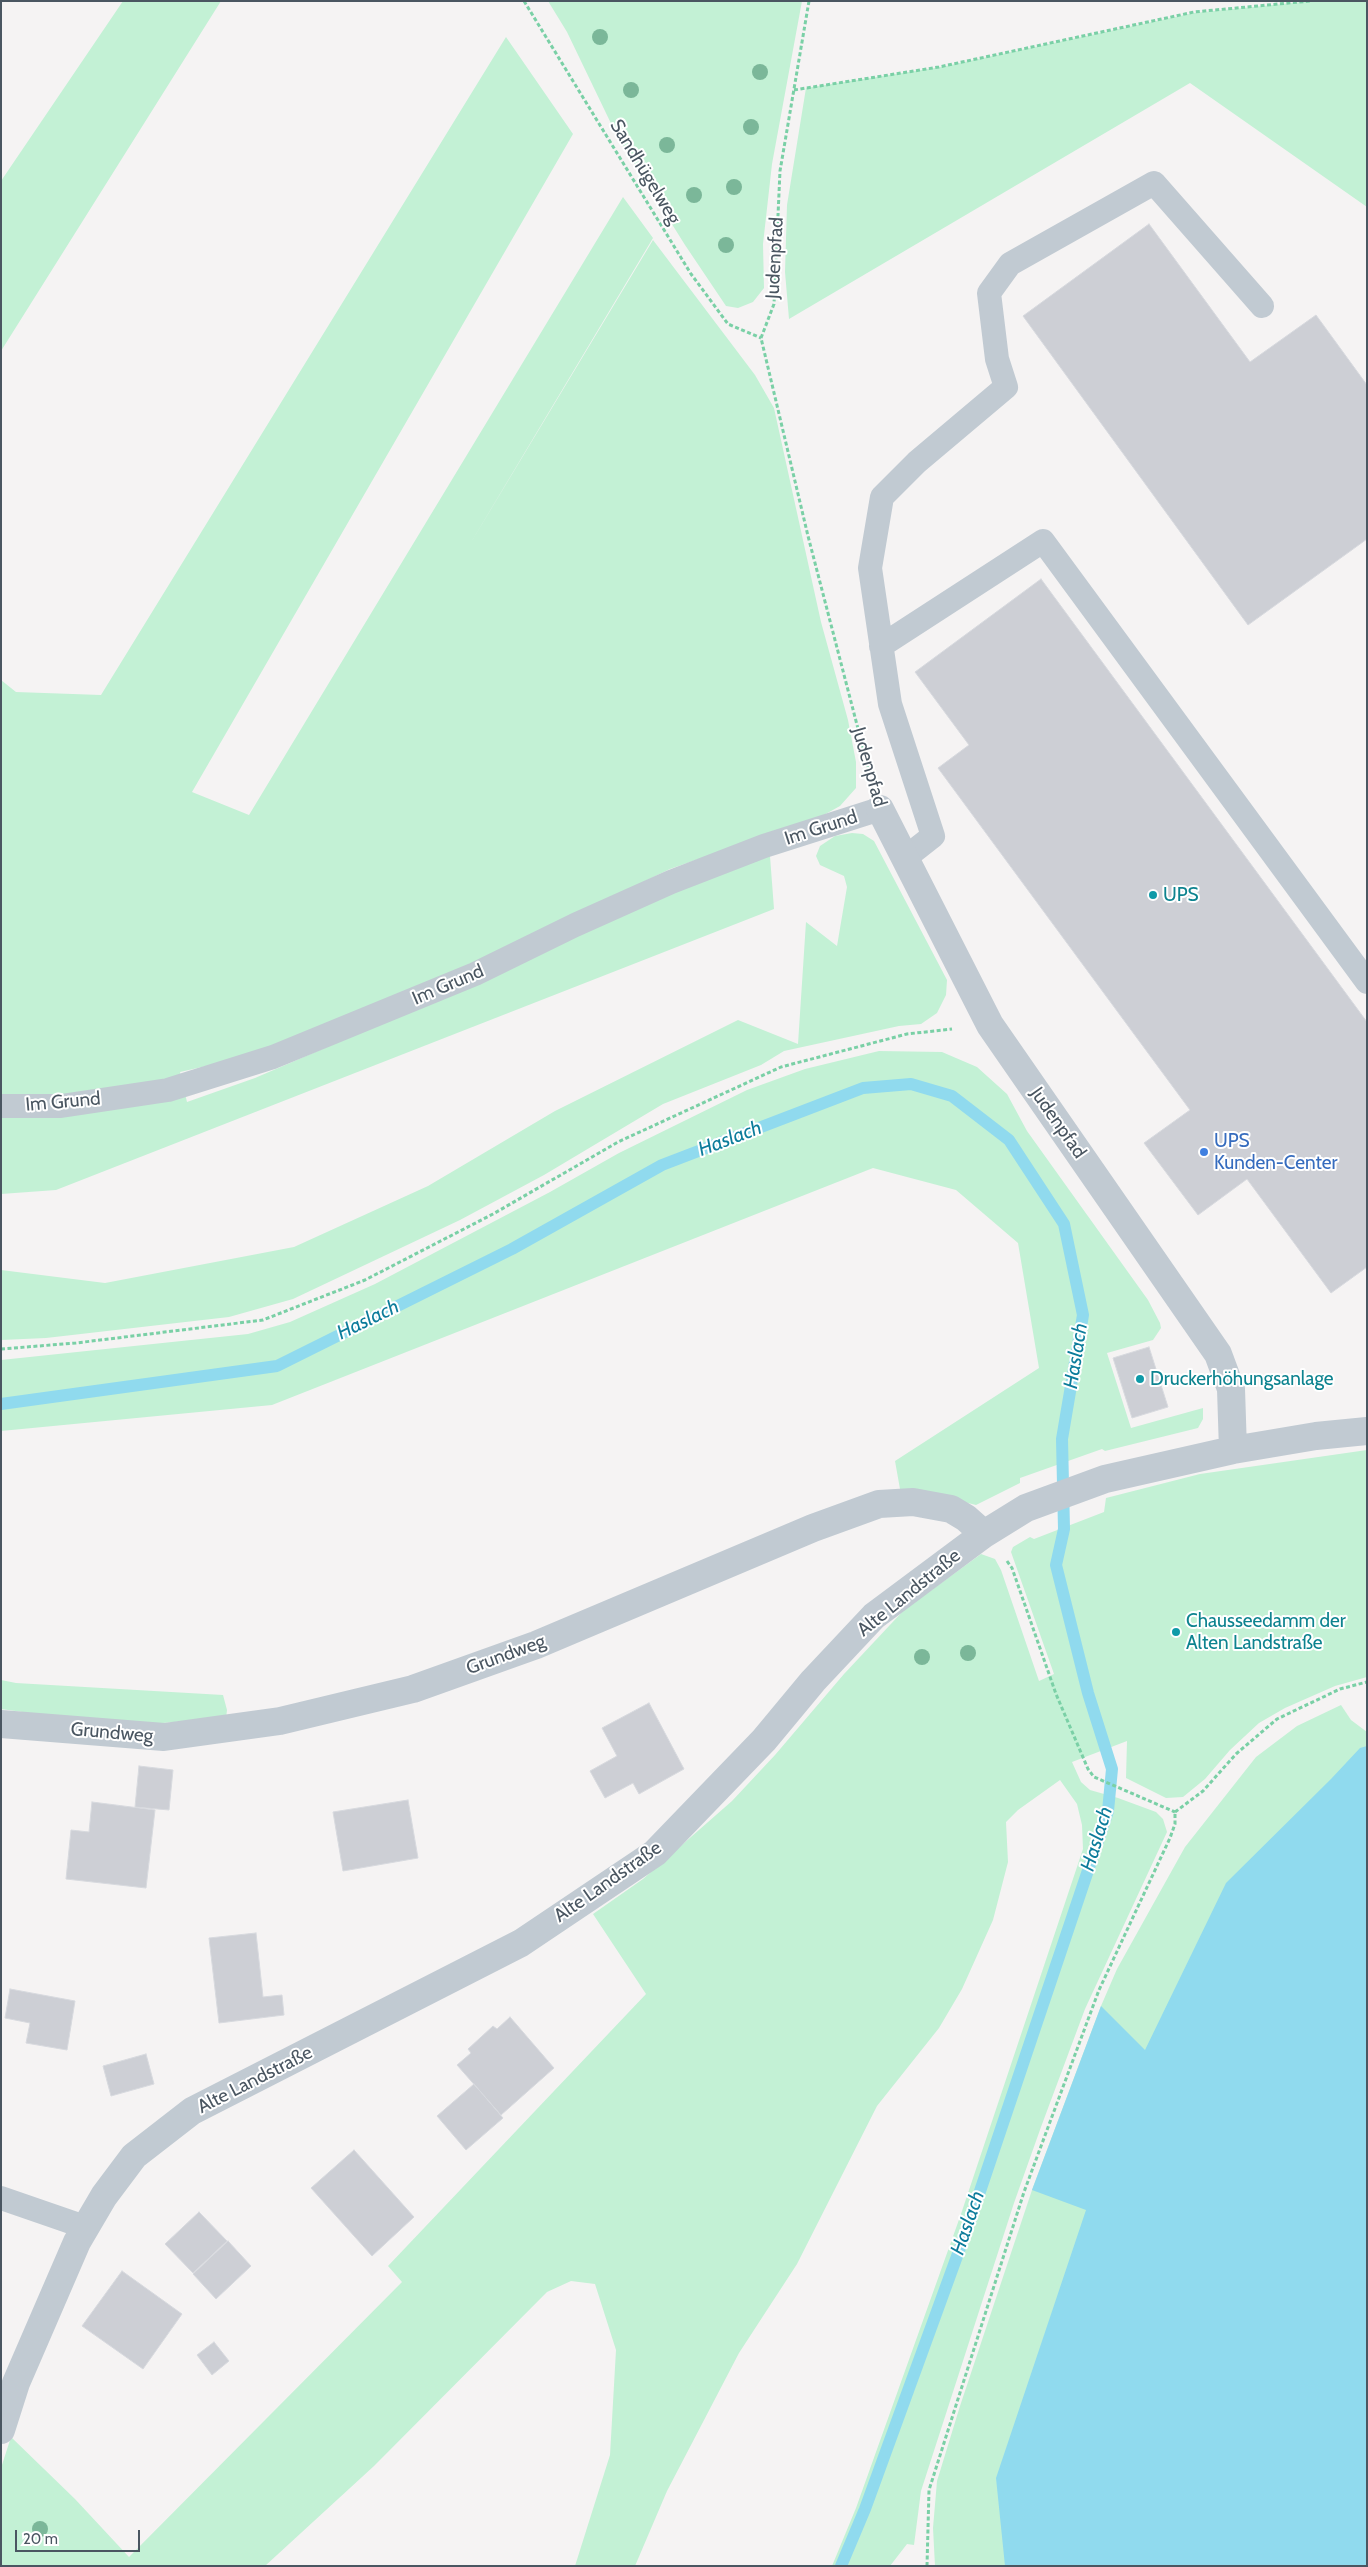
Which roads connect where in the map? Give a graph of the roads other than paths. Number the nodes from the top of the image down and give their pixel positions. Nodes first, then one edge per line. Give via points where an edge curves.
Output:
1 (1262, 306) dead end
2 (881, 646) junction
3 (880, 809) joint
4 (905, 858) junction
5 (1367, 982) edge
6 (1, 1106) edge
7 (1367, 1431) edge
8 (1233, 1450) junction
9 (984, 1534) junction
10 (1, 1724) edge
11 (1, 2198) edge
12 (85, 2228) junction
13 (9, 2385) edge
14 (1, 2430) edge

1 - 2 lane via 1154,183 1010,264 989,293 997,359 1006,388 917,462 882,497 870,568
2 - 4 lane via 890,704 933,836
2 - 5 lane via 1043,540
3 - 4 street, Judenpfad
3 - 6 lane, Im Grund via 764,846 671,882 475,974 273,1057 168,1090 61,1106
4 - 8 street, Judenpfad via 990,1025 1218,1354 1231,1389
7 - 8 street, Alte Landstraße
8 - 9 street, Alte Landstraße via 1105,1479 1026,1508
9 - 10 street, Grundweg via 951,1509 913,1502 879,1504 813,1528 536,1645 412,1688 280,1721 164,1737
9 - 12 street, Alte Landstraße via 874,1616 764,1740 655,1853 521,1943 192,2111 134,2156
11 - 12 lane
12 - 13 street, Alte Landstraße
13 - 14 street, Alte Landstraße

